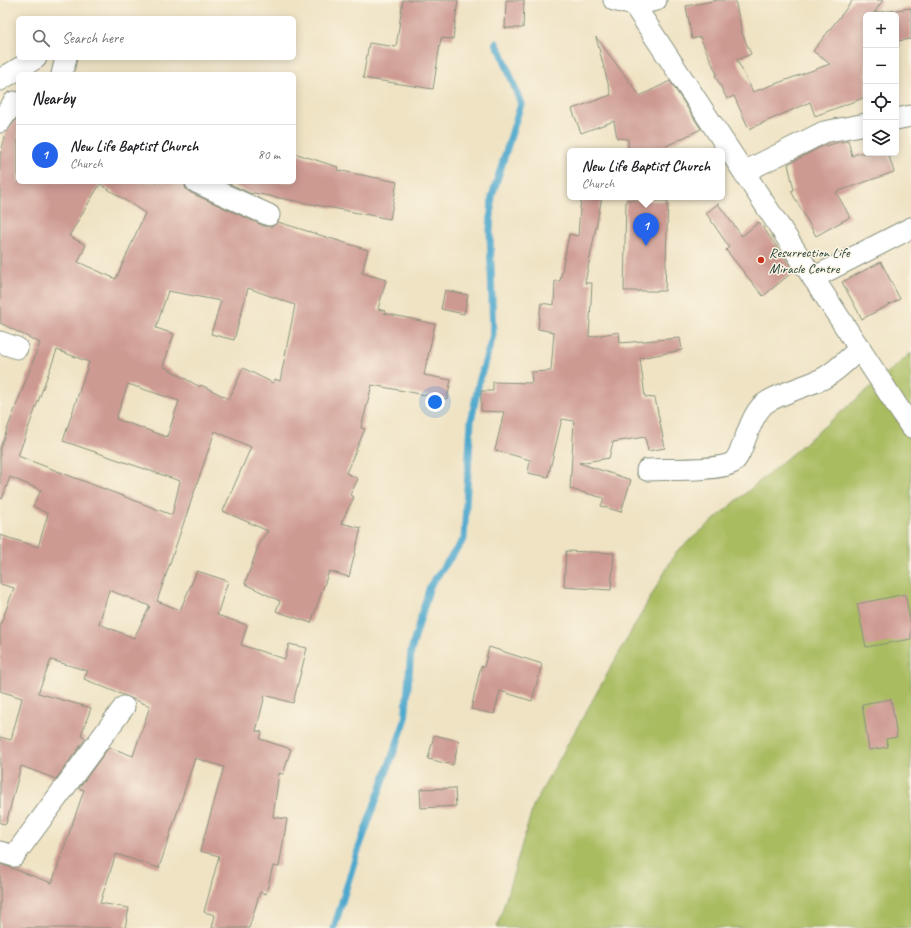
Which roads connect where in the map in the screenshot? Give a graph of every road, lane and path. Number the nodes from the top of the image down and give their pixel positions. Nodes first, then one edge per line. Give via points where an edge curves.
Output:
1 (614, 0) edge
2 (656, 0) edge
3 (634, 6) junction
4 (33, 60) edge
5 (66, 60) edge
6 (62, 72) edge
7 (0, 80) edge
8 (10, 100) edge
9 (911, 116) edge
10 (899, 118) edge
11 (0, 122) edge
12 (863, 125) edge
13 (744, 172) junction
14 (200, 184) edge
15 (269, 215) dead end
16 (911, 228) edge
17 (813, 278) junction
18 (860, 348) junction
19 (911, 427) edge
20 (647, 470) dead end
21 (124, 707) dead end
22 (0, 852) edge

1 - 3 street
2 - 3 street
3 - 13 street
4 - 7 street
5 - 6 street
8 - 11 street
9 - 10 street
12 - 13 street via 824,132
13 - 17 street
14 - 15 street
16 - 17 street
17 - 18 street
18 - 19 street
18 - 20 street via 828,376 765,403 750,423 739,454 733,462 714,467
21 - 22 street via 14,856

